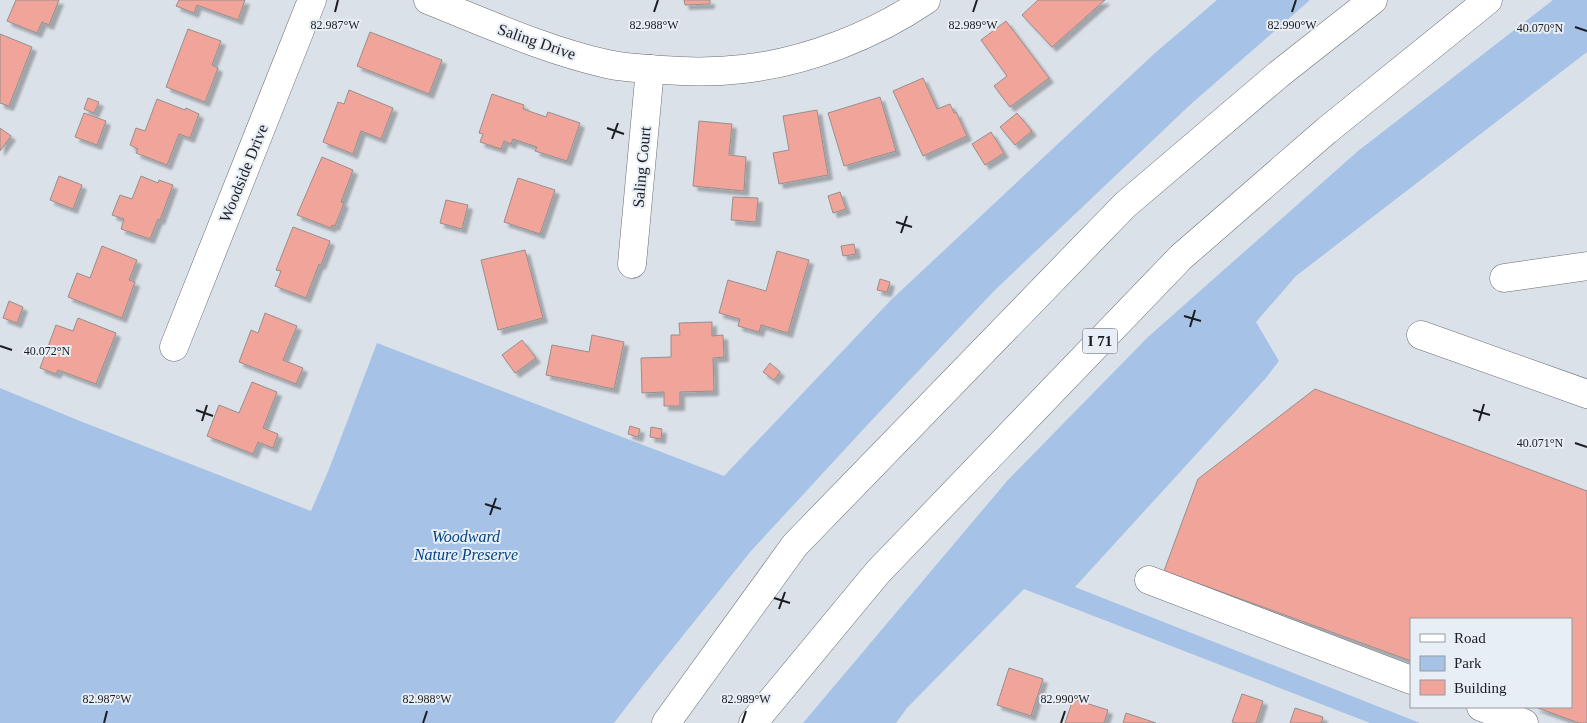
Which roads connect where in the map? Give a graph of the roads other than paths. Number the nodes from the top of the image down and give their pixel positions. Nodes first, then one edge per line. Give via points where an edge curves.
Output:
1 (312, 0) edge
2 (428, 0) edge
3 (926, 0) edge
4 (1373, 0) edge
5 (1488, 0) edge
6 (650, 70) junction
7 (632, 264) dead end
8 (1587, 266) edge
9 (1504, 278) dead end
10 (1421, 334) dead end
11 (174, 347) dead end
12 (1587, 394) edge
13 (1149, 580) dead end
14 (1410, 680) edge
15 (1484, 708) edge
16 (666, 723) edge
17 (753, 723) edge
18 (1524, 723) edge

1 - 11 main road, Woodside Drive
2 - 6 main road, Saling Drive via 564,52 608,64
3 - 6 main road, Saling Drive via 836,47 786,61 743,69
4 - 16 main road via 1279,74 1118,212 794,545
5 - 17 main road, I 71 via 1326,131 1181,257 878,572
6 - 7 main road, Saling Court
8 - 9 main road
10 - 12 main road
13 - 14 main road
15 - 18 main road

